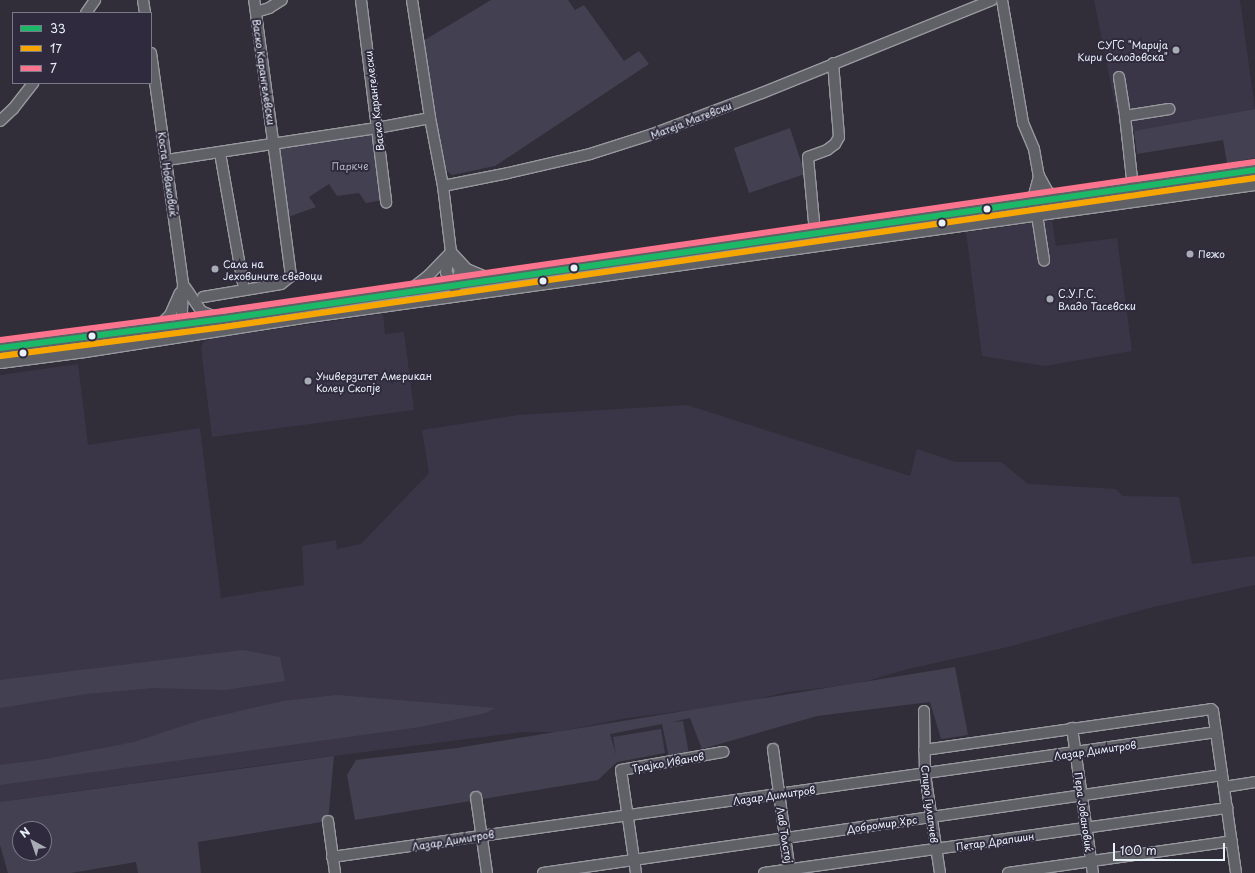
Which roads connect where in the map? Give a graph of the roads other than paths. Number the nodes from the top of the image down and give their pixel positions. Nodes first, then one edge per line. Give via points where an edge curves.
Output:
1 (96, 0) edge
2 (144, 0) edge
3 (254, 0) edge
4 (282, 0) edge
5 (361, 0) edge
6 (412, 0) edge
7 (992, 0) edge
8 (1002, 0) edge
9 (87, 12) edge
10 (145, 12) edge
11 (256, 12) junction
12 (152, 60) edge
13 (833, 63) junction
14 (1119, 77) dead end
15 (31, 84) edge
16 (1169, 109) dead end
17 (1125, 116) junction
18 (430, 118) junction
19 (0, 121) edge
20 (377, 128) junction
21 (274, 144) junction
22 (220, 152) junction
23 (167, 160) junction
24 (1255, 170) edge
25 (1039, 176) junction
26 (1255, 185) edge
27 (442, 186) junction
28 (1133, 188) junction
29 (1060, 198) junction
30 (386, 202) dead end
31 (1026, 203) junction
32 (1037, 215) junction
33 (815, 233) junction
34 (451, 252) junction
35 (1044, 260) dead end
36 (491, 279) junction
37 (183, 284) junction
38 (243, 284) dead end
39 (454, 286) junction
40 (409, 291) junction
41 (203, 297) dead end
42 (456, 298) junction
43 (223, 320) junction
44 (189, 324) junction
45 (158, 328) junction
46 (191, 336) junction
47 (0, 348) edge
48 (0, 363) edge
49 (924, 711) dead end
50 (1072, 728) junction
51 (1216, 732) junction
52 (773, 749) dead end
53 (924, 750) junction
54 (723, 752) dead end
55 (1076, 752) junction
56 (925, 774) junction
57 (1222, 775) junction
58 (1255, 782) edge
59 (1224, 787) junction
60 (778, 795) junction
61 (1082, 795) junction
62 (476, 797) dead end
63 (1227, 808) junction
64 (628, 816) junction
65 (931, 817) junction
66 (328, 821) dead end
67 (1086, 828) junction
68 (481, 835) junction
69 (786, 838) junction
70 (1232, 841) junction
71 (936, 850) junction
72 (332, 857) junction
73 (635, 861) junction
74 (1091, 861) junction
75 (790, 871) edge
76 (335, 873) edge
77 (487, 873) edge
78 (543, 873) edge
79 (636, 873) edge
80 (764, 873) edge
81 (940, 873) edge
82 (1008, 873) edge
83 (1093, 873) edge
84 (1236, 873) edge

1 - 9 street
2 - 10 street
3 - 11 street, Васко Карангелевски
4 - 11 street
5 - 20 street, Васко Карангелески
6 - 18 street
7 - 13 street, Матеја Матевски
8 - 25 street via 1022,116 1034,149
11 - 21 street, Васко Карангелевски
12 - 23 street, Коста Новаковиќ
13 - 27 street, Матеја Матевски via 762,93 623,145 516,172
13 - 33 street via 839,137 835,144 826,150 808,156
14 - 17 street
15 - 19 street via 13,109
16 - 17 street
17 - 28 street
18 - 20 street
18 - 27 street
20 - 21 street
20 - 30 street, Васко Карангелески
21 - 22 street
21 - 41 street, Васко Карангелевски via 291,276 281,284
22 - 23 street
22 - 38 street
23 - 37 street, Коста Новаковиќ
24 - 28 street
25 - 29 street via 1048,192
25 - 31 street via 1034,194
26 - 32 street
27 - 34 street
28 - 29 street
29 - 31 street
31 - 33 street
32 - 35 street
32 - 42 street
33 - 36 street
34 - 36 street via 467,269
34 - 39 street via 446,272
34 - 40 street
36 - 39 street
37 - 43 street via 201,311
37 - 44 street, Коста Новаковиќ via 190,313
37 - 45 street via 177,304
39 - 40 street
39 - 42 street
40 - 43 street
42 - 46 street via 302,318
43 - 44 street
44 - 45 street
44 - 46 street, Коста Новаковиќ
45 - 47 street
46 - 48 street
49 - 53 street, Спиро Гулапчев
50 - 51 street via 1211,709
50 - 53 street
50 - 55 street, Пера Јовановиќ
51 - 55 street, Лазар Димитров
51 - 57 street
52 - 60 street, Лав Толстој
53 - 56 street, Спиро Гулапчев
54 - 64 street, Трајко Иванов via 621,770
55 - 56 street, Лазар Димитров
55 - 61 street, Пера Јовановиќ
56 - 60 street, Лазар Димитров
56 - 65 street, Спиро Гулапчев
57 - 59 street
57 - 61 street, Добромир Хрс
58 - 59 street
59 - 63 street
60 - 64 street, Лазар Димитров
60 - 69 street, Лав Толстој
61 - 65 street, Добромир Хрс
61 - 67 street, Пера Јовановиќ
62 - 68 street
63 - 67 street, Петар Драпшин
63 - 70 street
64 - 68 street, Лазар Димитров
64 - 73 street, Трајко Иванов
65 - 69 street, Добромир Хрс
65 - 71 street, Спиро Гулапчев
66 - 72 street
67 - 71 street, Петар Драпшин
67 - 74 street, Пера Јовановиќ
68 - 72 street, Лазар Димитров via 461,840
68 - 77 street
69 - 73 street, Добромир Хрс
69 - 75 street, Лав Толстој
70 - 74 street
70 - 84 street
71 - 75 street, Петар Драпшин
71 - 81 street, Спиро Гулапчев
72 - 76 street
73 - 78 street, Добромир Хрс
73 - 79 street, Трајко Иванов
74 - 82 street
74 - 83 street, Пера Јовановиќ
75 - 80 street, Петар Драпшин

